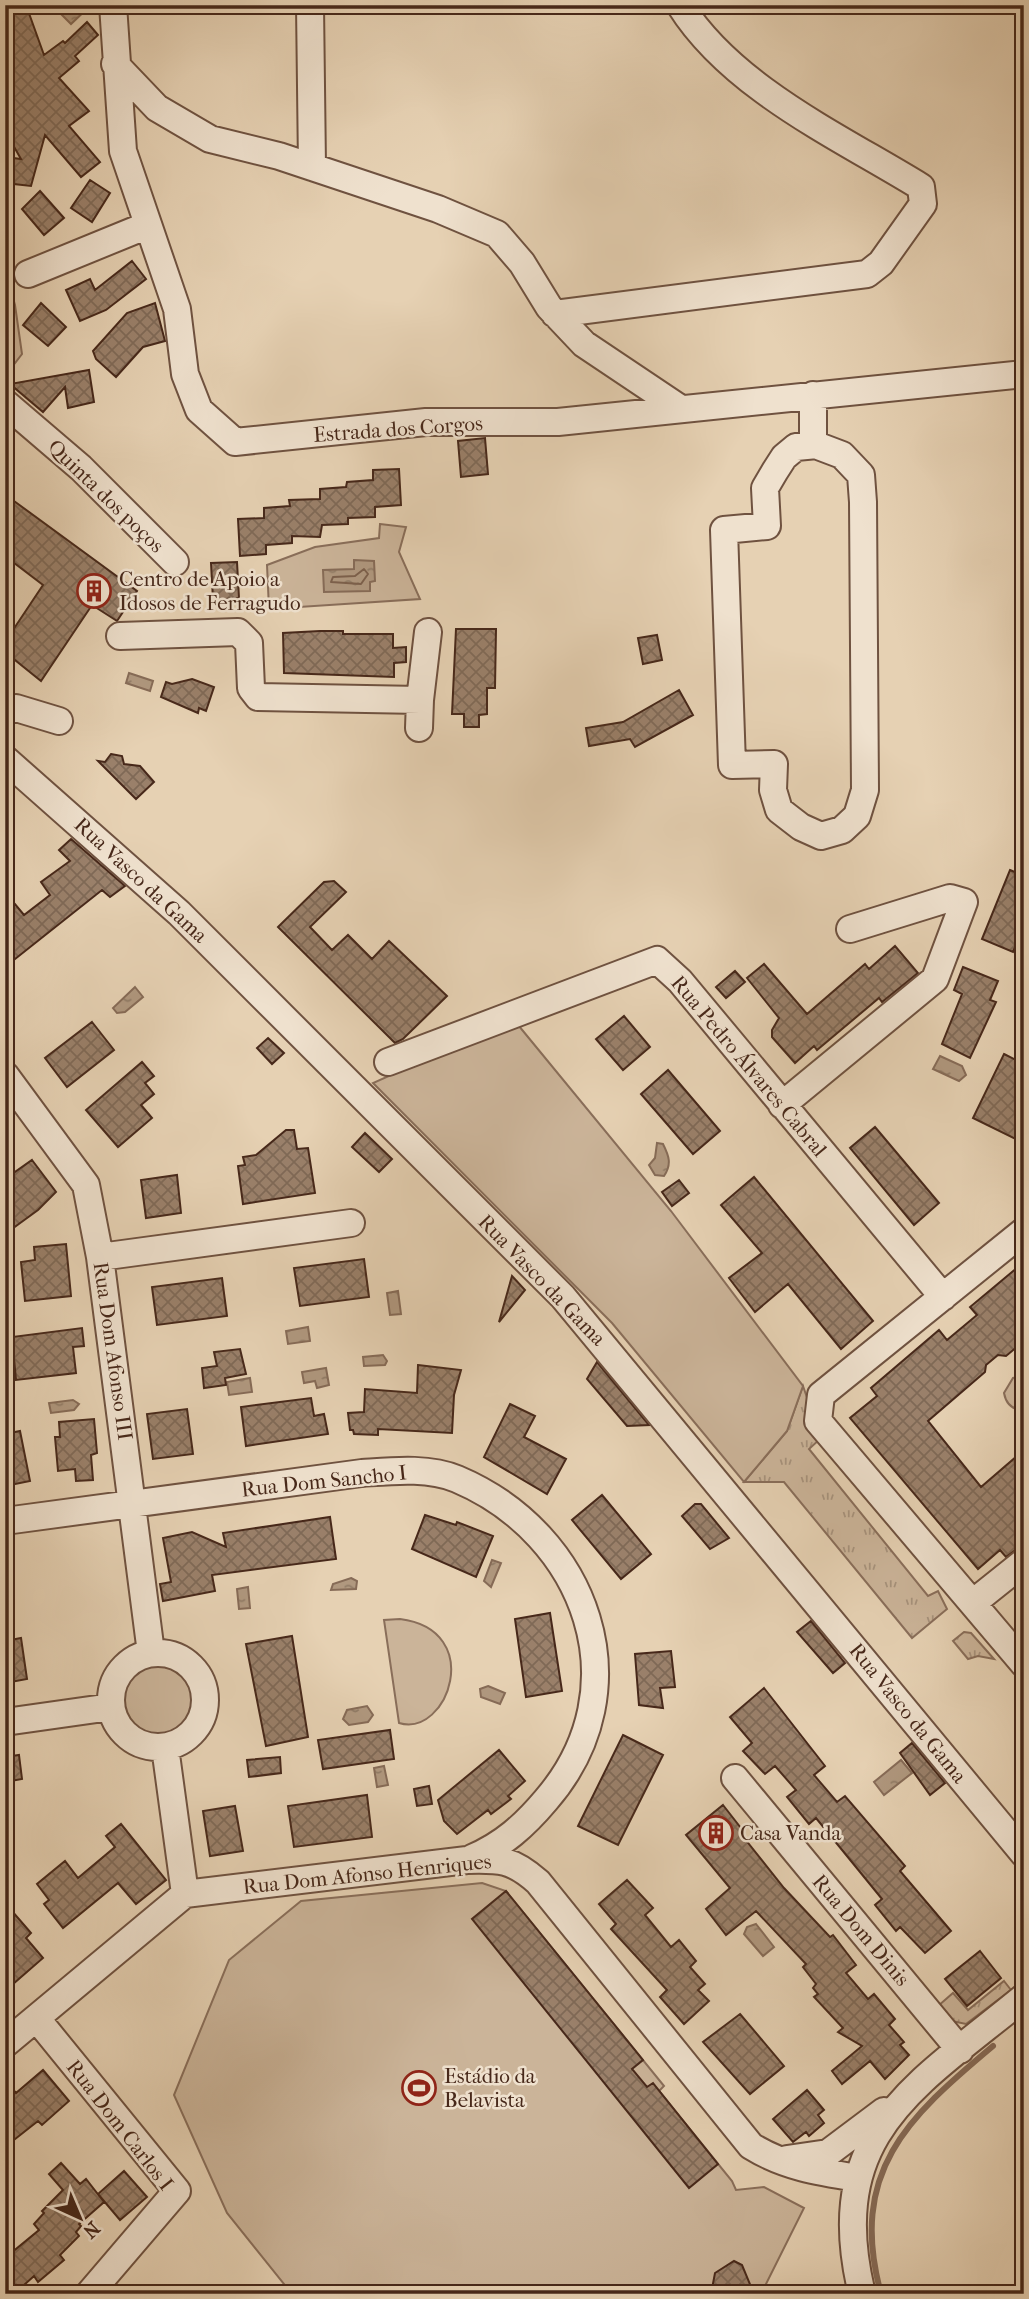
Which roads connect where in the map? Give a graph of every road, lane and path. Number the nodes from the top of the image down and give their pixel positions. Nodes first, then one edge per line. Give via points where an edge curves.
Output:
1 (113, 5) edge
2 (310, 5) edge
3 (680, 5) edge
4 (116, 64) junction
5 (312, 167) junction
6 (148, 225) junction
7 (28, 274) dead end
8 (555, 314) junction
9 (1024, 374) edge
10 (813, 395) junction
11 (5, 403) edge
12 (681, 409) junction
13 (817, 445) junction
14 (175, 562) dead end
15 (428, 632) dead end
16 (120, 636) dead end
17 (420, 699) junction
18 (5, 711) edge
19 (59, 721) dead end
20 (419, 728) dead end
21 (5, 759) edge
22 (850, 929) dead end
23 (388, 1062) dead end
24 (5, 1075) edge
25 (782, 1105) junction
26 (351, 1223) dead end
27 (1024, 1231) edge
28 (100, 1257) junction
29 (943, 1297) junction
30 (134, 1504) junction
31 (5, 1521) edge
32 (1024, 1562) edge
33 (974, 1602) junction
34 (151, 1653) junction
35 (1024, 1664) edge
36 (111, 1706) junction
37 (5, 1721) edge
38 (165, 1747) junction
39 (735, 1778) dead end
40 (543, 1804) junction
41 (1024, 1854) edge
42 (467, 1860) junction
43 (538, 1882) junction
44 (185, 1894) junction
45 (1024, 1997) edge
46 (37, 2019) junction
47 (5, 2044) edge
48 (960, 2050) junction
49 (902, 2098) junction
50 (812, 2165) junction
51 (858, 2178) junction
52 (852, 2235) junction
53 (89, 2294) edge
54 (862, 2294) edge

1 - 4 street, Estrada dos Corgos
2 - 5 street
3 - 8 street via 726,62 921,187 923,204 881,263 867,274
4 - 5 street via 157,108 209,139
4 - 6 street, Estrada dos Corgos via 123,150
5 - 8 street via 438,208 497,234
6 - 7 street
6 - 12 street, Estrada dos Corgos via 177,309 185,374 199,410 235,442 426,422 558,422
8 - 12 street via 584,344
9 - 10 street, Estrada dos Corgos
10 - 12 street, Estrada dos Corgos
10 - 13 street via 813,444
11 - 14 street, Quinta dos poços via 81,468
13 - 13 street via 842,455 861,474 863,516 865,790 857,816 842,830 821,836 779,810 773,790 774,764 732,765 724,530 767,526 765,488 779,464 796,447
15 - 17 street
16 - 17 street via 238,632 249,643 251,688 258,697
17 - 20 street
18 - 19 street via 16,708
21 - 41 street, Rua Vasco da Gama via 179,913 563,1297
22 - 25 street via 950,898 964,902 935,979
23 - 25 street, Rua Pedro Álvares Cabral via 657,960 680,981
24 - 28 street, Rua Dom Afonso III via 86,1185
25 - 29 street, Rua Pedro Álvares Cabral
26 - 28 street
27 - 29 street
28 - 30 street, Rua Dom Afonso III
29 - 33 street via 821,1395 818,1421
30 - 31 street, Rua Dom Sancho I
30 - 34 street, Rua Dom Afonso III
30 - 40 street, Rua Dom Sancho I via 408,1470 454,1478 530,1524 561,1560 583,1605 596,1685 581,1749
32 - 33 street
33 - 35 street
34 - 36 street via 125,1667 116,1679
34 - 38 street via 180,1658 193,1668 202,1682 206,1703 195,1729 182,1741
36 - 37 street
36 - 38 street via 124,1733 138,1743
38 - 44 street
39 - 48 street, Rua Dom Dinis
40 - 42 street via 505,1840
40 - 43 street via 527,1848
42 - 43 street, Rua Dom Afonso Henriques via 500,1859 520,1866
42 - 44 street, Rua Dom Afonso Henriques
43 - 50 street, Rua Dom Afonso Henriques via 751,2146 770,2158
44 - 46 street
45 - 48 street
46 - 47 street
46 - 53 street, Rua Dom Carlos I via 177,2191
48 - 49 street
49 - 50 street
49 - 51 street via 878,2131
50 - 51 street via 839,2160
50 - 52 street via 844,2208
51 - 52 street
52 - 54 street

